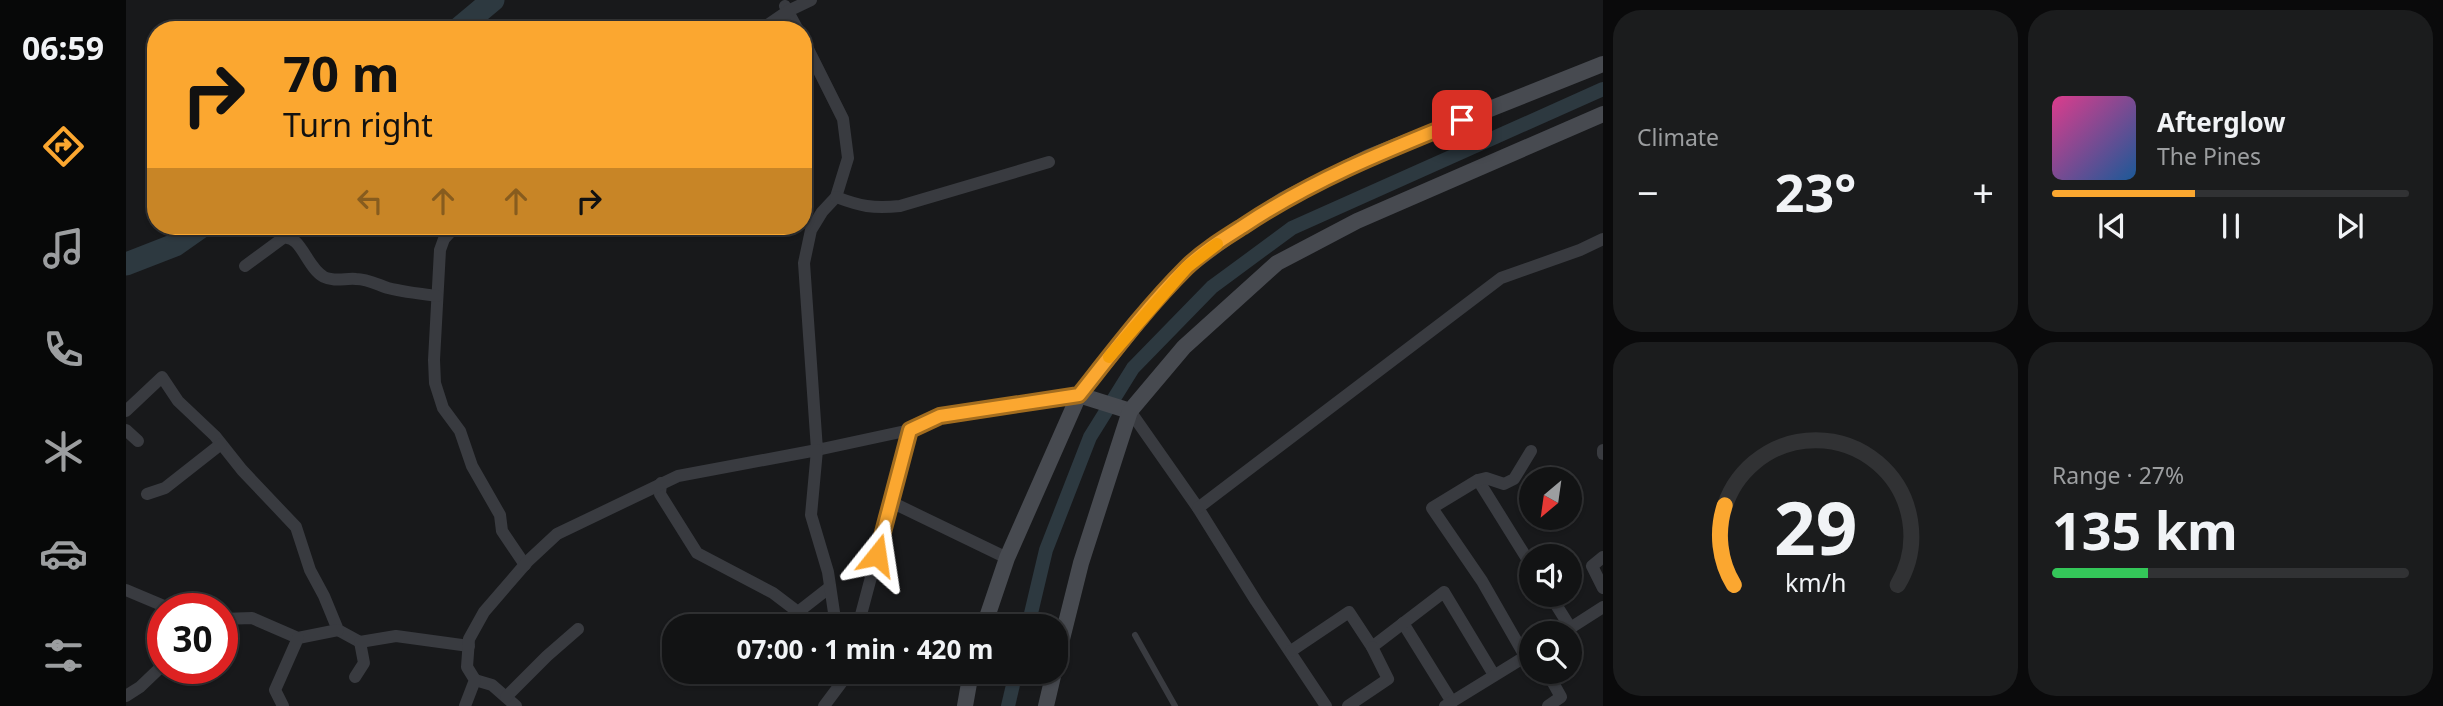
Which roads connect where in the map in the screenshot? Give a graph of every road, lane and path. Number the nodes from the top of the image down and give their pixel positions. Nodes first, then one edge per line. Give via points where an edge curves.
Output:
1 (811, 0) edge
2 (785, 5) edge
3 (769, 21) edge
4 (793, 21) edge
5 (812, 57) edge
6 (1603, 64) edge
7 (1603, 114) edge
8 (1049, 162) dead end
9 (836, 197) junction
10 (812, 222) edge
11 (448, 235) edge
12 (806, 235) edge
13 (1603, 239) edge
14 (245, 267) dead end
15 (437, 296) junction
16 (1086, 397) junction
17 (1124, 409) junction
18 (126, 411) edge
19 (126, 430) edge
20 (910, 430) junction
21 (138, 441) dead end
22 (221, 444) junction
23 (817, 450) junction
24 (1531, 451) dead end
25 (1478, 480) junction
26 (661, 483) junction
27 (147, 494) dead end
28 (891, 502) junction
29 (1198, 508) junction
30 (1519, 546) edge
31 (1603, 557) edge
32 (1007, 558) junction
33 (524, 565) junction
34 (830, 587) junction
35 (1603, 588) edge
36 (126, 590) edge
37 (147, 599) edge
38 (1603, 607) edge
39 (834, 614) edge
40 (861, 614) edge
41 (988, 614) edge
42 (1068, 616) edge
43 (238, 618) edge
44 (1581, 621) edge
45 (1403, 623) junction
46 (578, 629) dead end
47 (338, 630) junction
48 (1135, 635) dead end
49 (298, 638) junction
50 (1519, 641) edge
51 (360, 642) junction
52 (469, 646) junction
53 (1372, 647) junction
54 (1291, 651) junction
55 (1519, 661) edge
56 (1494, 676) junction
57 (355, 677) dead end
58 (147, 680) edge
59 (475, 680) junction
60 (840, 684) edge
61 (969, 684) edge
62 (1052, 684) edge
63 (1553, 684) edge
64 (126, 696) edge
65 (511, 701) edge
66 (1448, 704) edge
67 (283, 706) edge
68 (465, 706) edge
69 (824, 706) edge
70 (965, 706) edge
71 (1046, 706) edge
72 (1175, 706) edge
73 (1326, 706) edge
74 (1348, 706) edge
75 (1548, 706) edge

1 - 2 street
2 - 3 street
2 - 4 street
5 - 9 street via 846,126 848,158
6 - 16 street via 1369,157 1283,200 1187,267 1129,333
7 - 17 street via 1357,221 1277,263
8 - 9 street via 900,206 877,209
9 - 10 street
11 - 15 street via 440,250
12 - 23 street via 804,263
13 - 29 street via 1501,278
14 - 15 street via 288,237 297,241 309,263 328,279 358,279
15 - 33 street via 435,383 443,408 460,431 472,466 500,515 502,531
16 - 17 street
16 - 20 street via 940,416
16 - 32 street
17 - 29 street
17 - 42 street
18 - 22 street via 162,377 178,401
19 - 21 street
20 - 23 street
20 - 28 street
22 - 27 street via 165,488
22 - 47 street via 296,527
23 - 26 street
23 - 34 street via 811,515
24 - 25 street via 1514,479 1504,484
25 - 30 street
25 - 50 street via 1432,508
26 - 33 street via 557,534
26 - 34 street via 660,494 697,553 773,593 798,612
28 - 32 street
28 - 40 street
29 - 54 street
31 - 35 street via 1592,566
32 - 41 street
33 - 52 street via 484,612
34 - 39 street
36 - 37 street
38 - 44 street
43 - 49 street via 252,618
45 - 53 street
45 - 56 street via 1444,592
45 - 66 street
46 - 65 street via 547,656
47 - 49 street
47 - 51 street
48 - 72 lane
49 - 67 street via 275,690
51 - 52 street via 396,636
51 - 57 street via 364,663
52 - 59 street via 467,667
53 - 54 street via 1349,612
53 - 74 street via 1388,679
54 - 73 street
55 - 56 street
56 - 66 street
58 - 64 street
59 - 65 street via 492,685
59 - 68 street
60 - 69 street
61 - 70 street
62 - 71 street
63 - 75 street via 1561,697

